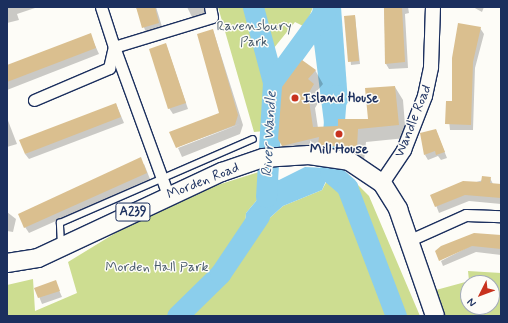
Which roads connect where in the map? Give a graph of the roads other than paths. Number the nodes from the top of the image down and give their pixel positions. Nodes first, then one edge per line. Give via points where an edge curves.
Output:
1 (101, 7) edge
2 (433, 7) edge
3 (211, 12) edge
4 (114, 47) junction
5 (34, 100) dead end
6 (254, 139) dead end
7 (160, 178) junction
8 (382, 183) junction
9 (168, 195) junction
10 (501, 216) edge
11 (410, 240) junction
12 (61, 247) junction
13 (7, 263) edge
14 (435, 316) edge

1 - 4 street
2 - 8 street, Wandle Road via 431,67 425,96 404,150
3 - 4 street
4 - 5 street via 109,68 105,71
4 - 7 street
6 - 7 lane
7 - 9 street
7 - 12 lane via 60,223
8 - 9 main road, Morden Road / A239 via 349,161 309,155 281,155 263,158
8 - 11 main road, Morden Road / A239 via 398,209
9 - 12 main road, Morden Road / A239
10 - 11 street via 466,215
11 - 14 main road, Morden Road / A239
12 - 13 main road, Morden Road / A239 via 38,258

